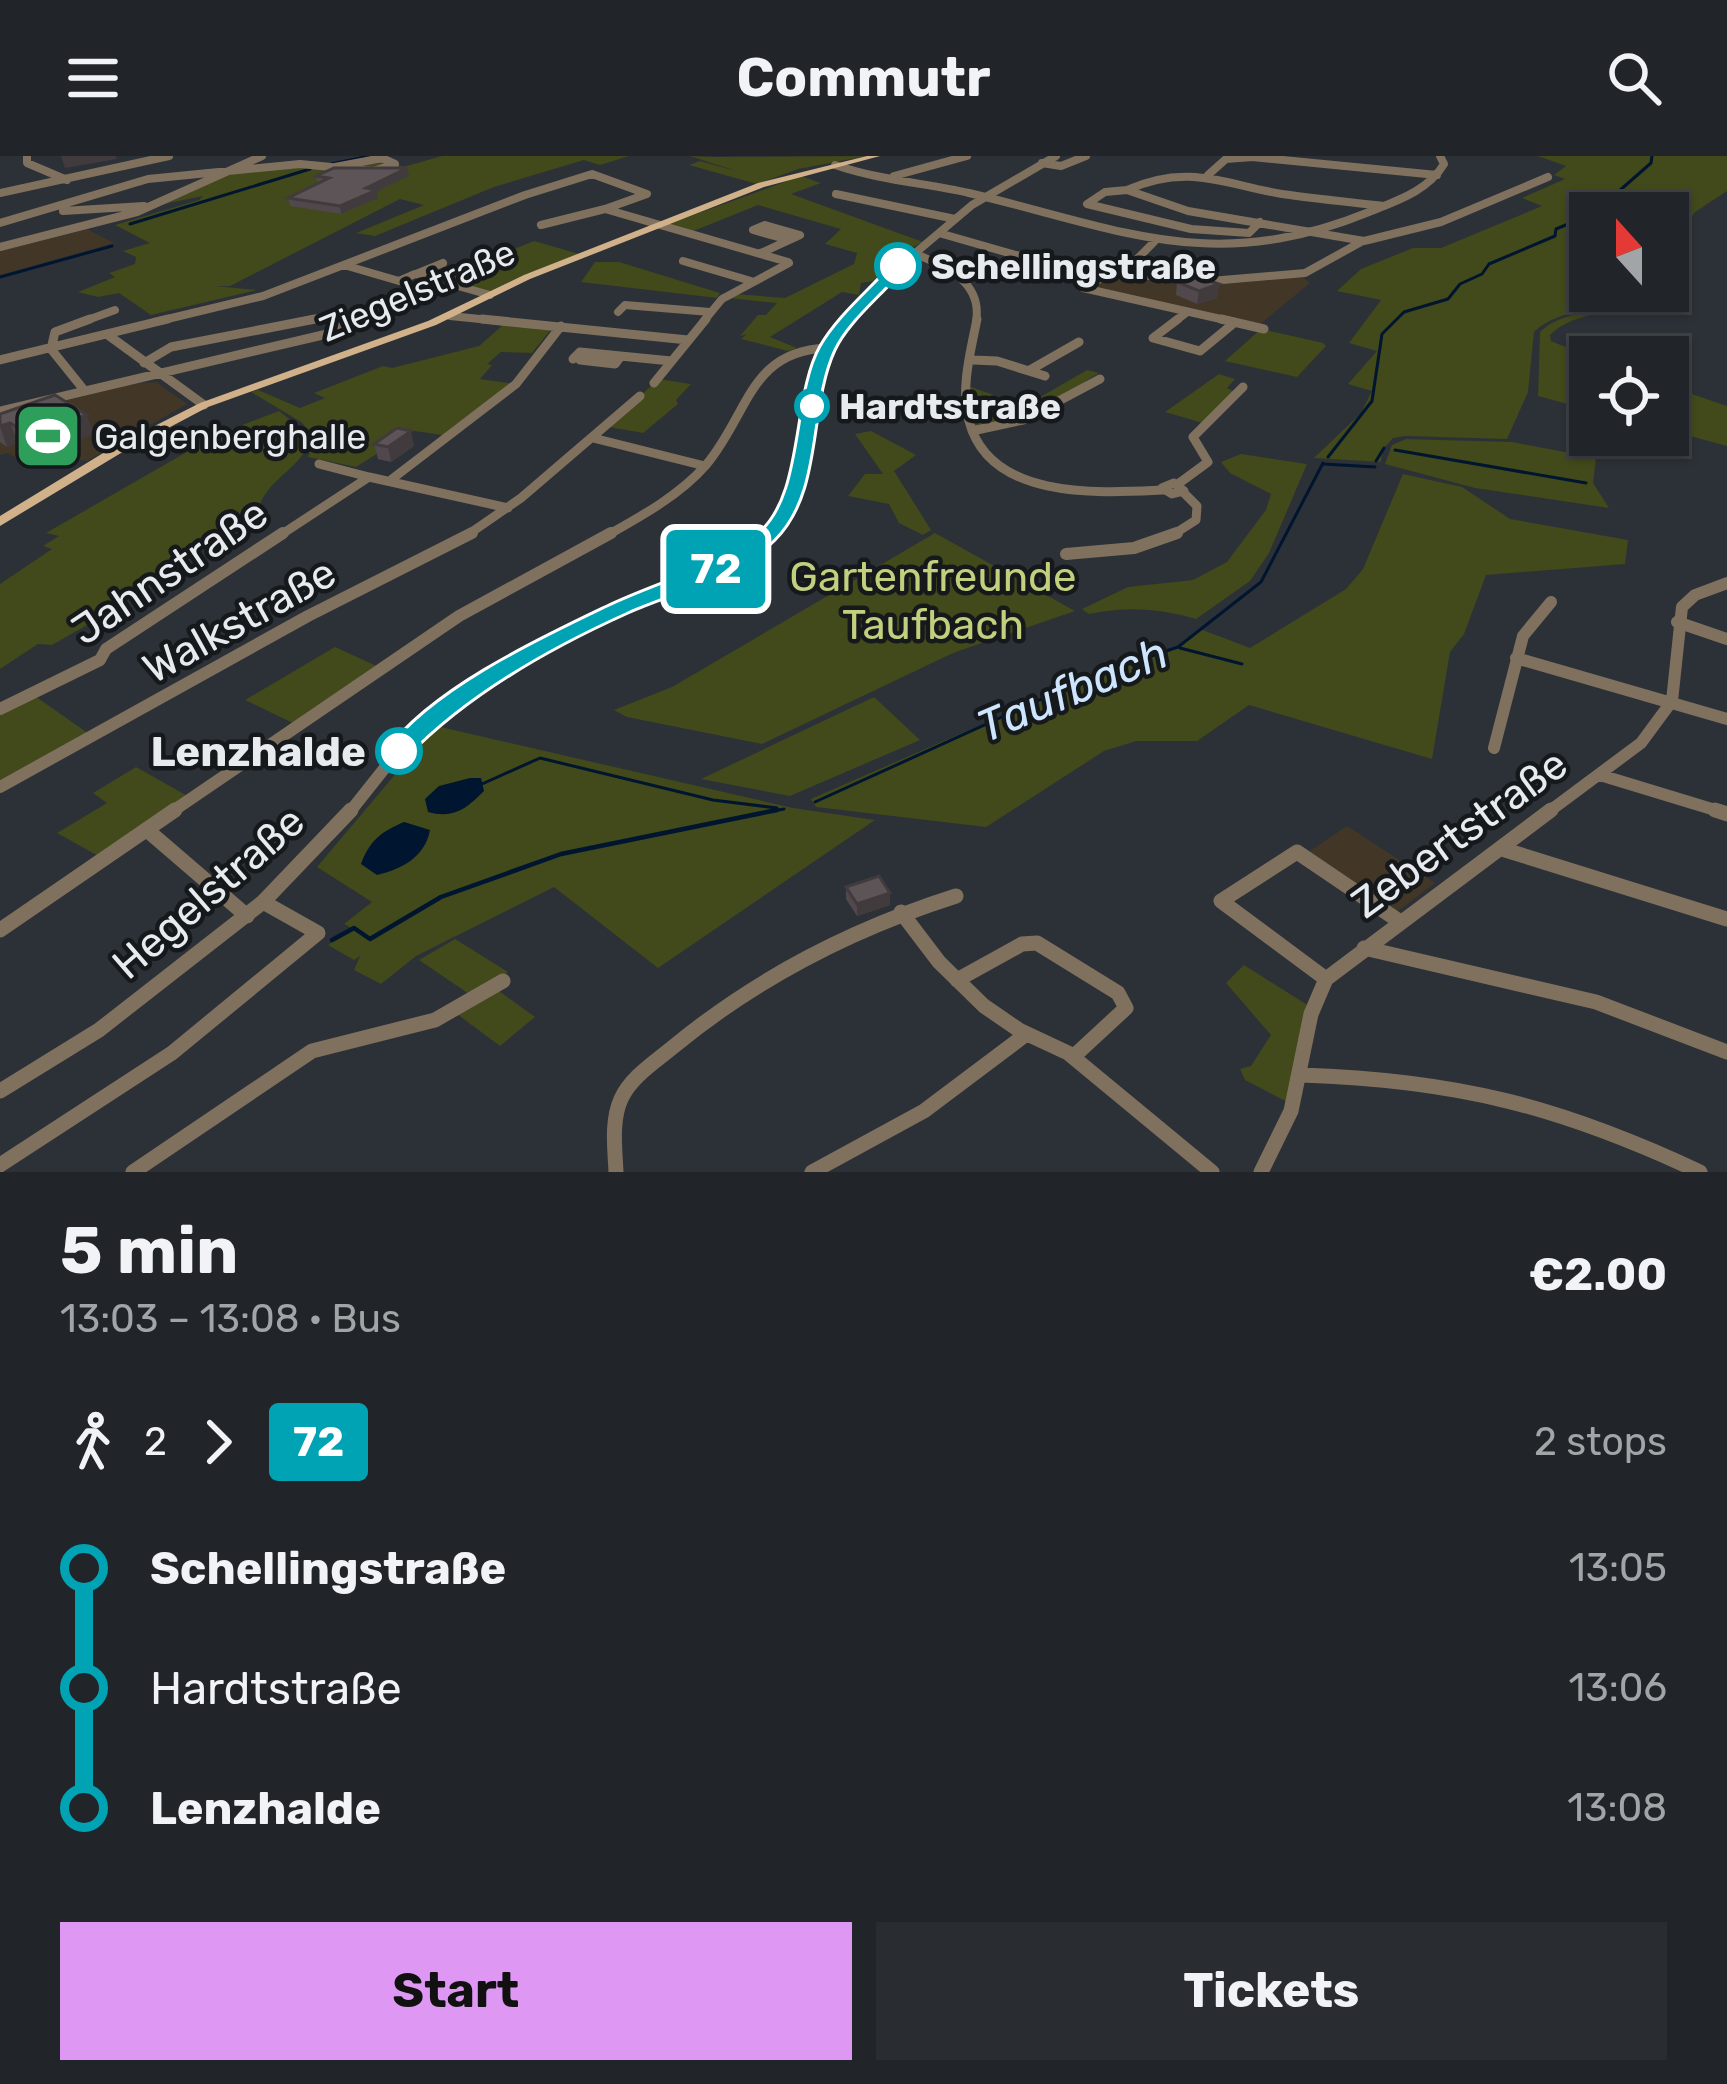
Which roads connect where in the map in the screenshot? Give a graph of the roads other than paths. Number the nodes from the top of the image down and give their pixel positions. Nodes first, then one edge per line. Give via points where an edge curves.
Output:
1 (27, 156) edge
2 (170, 156) edge
3 (262, 156) edge
4 (876, 156) edge
5 (967, 156) edge
6 (1056, 156) edge
7 (1086, 156) edge
8 (1440, 156) edge
9 (378, 158) edge
10 (1041, 163) junction
11 (835, 164) junction
12 (335, 167) junction
13 (232, 170) junction
14 (1208, 175) junction
15 (1438, 175) junction
16 (1548, 177) dead end
17 (887, 178) junction
18 (68, 180) junction
19 (1127, 190) junction
20 (0, 193) edge
21 (836, 194) dead end
22 (985, 197) junction
23 (1384, 206) junction
24 (151, 207) junction
25 (605, 209) junction
26 (48, 212) junction
27 (571, 218) dead end
28 (955, 219) junction
29 (0, 220) edge
30 (1260, 221) junction
31 (657, 225) junction
32 (939, 233) junction
33 (1314, 233) junction
34 (789, 240) junction
35 (1364, 241) junction
36 (1154, 242) junction
37 (0, 248) edge
38 (913, 253) junction
39 (760, 254) junction
40 (432, 260) dead end
41 (344, 265) junction
42 (717, 271) junction
43 (420, 272) junction
44 (1112, 272) junction
45 (752, 282) junction
46 (490, 295) junction
47 (665, 308) dead end
48 (115, 310) dead end
49 (710, 312) junction
50 (1186, 313) junction
51 (450, 316) junction
52 (1234, 323) junction
53 (561, 326) junction
54 (1264, 329) dead end
55 (107, 335) junction
56 (688, 340) junction
57 (1078, 342) dead end
58 (827, 348) junction
59 (51, 349) junction
60 (621, 356) dead end
61 (0, 360) edge
62 (973, 360) junction
63 (671, 361) junction
64 (144, 363) junction
65 (1030, 370) junction
66 (158, 375) junction
67 (1045, 376) dead end
68 (1100, 380) dead end
69 (653, 383) dead end
70 (1243, 388) dead end
71 (84, 390) junction
72 (640, 396) dead end
73 (204, 405) junction
74 (0, 411) edge
75 (972, 431) junction
76 (593, 438) junction
77 (319, 464) dead end
78 (704, 466) junction
79 (369, 477) junction
80 (392, 479) junction
81 (1180, 488) junction
82 (508, 508) junction
83 (0, 522) edge
84 (1066, 554) dead end
85 (1727, 584) edge
86 (1551, 602) dead end
87 (1677, 622) junction
88 (1727, 639) edge
89 (1516, 658) junction
90 (1672, 701) junction
91 (0, 709) edge
92 (1727, 719) edge
93 (1494, 748) dead end
94 (1600, 775) junction
95 (0, 788) edge
96 (1727, 814) edge
97 (147, 830) junction
98 (1502, 849) junction
99 (956, 896) dead end
100 (263, 902) junction
101 (901, 912) junction
102 (247, 916) junction
103 (1727, 919) edge
104 (1399, 921) junction
105 (0, 931) edge
106 (1364, 948) junction
107 (1326, 979) junction
108 (503, 980) dead end
109 (957, 980) junction
110 (1025, 1034) junction
111 (1727, 1052) edge
112 (1073, 1057) junction
113 (1301, 1075) junction
114 (0, 1091) edge
115 (0, 1165) edge
116 (134, 1172) edge
117 (616, 1172) edge
118 (812, 1172) edge
119 (1212, 1172) edge
120 (1261, 1172) edge
121 (1700, 1172) edge

1 - 18 street via 27,163
2 - 18 street
3 - 13 street
4 - 11 main road, Ziegelstraße
5 - 17 street
6 - 10 street, Hegelstraße
7 - 10 street, Hegelstraße via 1061,166
8 - 15 street
9 - 12 street
9 - 12 street via 395,166
10 - 22 street, Hegelstraße
11 - 17 street
11 - 31 main road, Ziegelstraße
12 - 13 street
13 - 24 street
13 - 26 street via 134,181
14 - 15 street via 1226,160 1252,157
14 - 19 street
14 - 23 street
15 - 23 street
16 - 35 street via 1442,222
17 - 22 street
18 - 20 street
19 - 30 street via 1189,212
19 - 30 street via 1088,204 1217,232 1250,233
21 - 28 street
22 - 28 street, Hegelstraße
22 - 36 street
23 - 33 street
24 - 26 street
24 - 37 street
25 - 27 street
25 - 31 street
25 - 41 street via 647,194 592,174
26 - 29 street
28 - 32 street, Hegelstraße
30 - 33 street
31 - 39 street
31 - 46 main road, Ziegelstraße
32 - 38 street, Hegelstraße
32 - 44 street
33 - 35 street
33 - 36 street via 1240,248
34 - 34 street via 771,235 753,230 765,225 800,235
34 - 39 street
35 - 44 street via 1299,274 1198,282
36 - 44 street
38 - 58 street, Hegelstraße
38 - 62 street via 973,289
39 - 45 street via 788,262
40 - 43 street via 443,263
41 - 43 street via 399,281
41 - 55 street
42 - 42 street via 728,266 694,256 683,261
42 - 45 street
43 - 46 street
44 - 50 street via 1083,288
45 - 49 street
46 - 51 main road, Ziegelstraße
47 - 49 street
48 - 59 street via 55,332
49 - 56 street
50 - 52 street
50 - 52 street via 1153,338 1200,350
51 - 53 street
51 - 73 main road, Ziegelstraße
52 - 54 street
53 - 56 street
53 - 80 street via 516,384
55 - 59 street
55 - 64 street
56 - 63 street
57 - 65 street
58 - 78 street via 774,360
58 - 100 street, Hegelstraße via 789,503 768,536 454,700 403,745 374,787
59 - 61 street
59 - 71 street
60 - 63 street
62 - 65 street
62 - 75 street
63 - 69 street
64 - 66 street
64 - 66 street via 171,347 331,316 342,327 322,339
65 - 67 street
66 - 71 street
66 - 73 street
68 - 75 street via 1007,429
70 - 81 street via 1193,437 1208,462
71 - 74 street
72 - 76 street, Walkstraße
73 - 83 main road, Ziegelstraße
75 - 81 street via 1016,476 1052,488 1112,496
76 - 78 street
76 - 82 street, Walkstraße
77 - 79 street
78 - 97 street via 646,514 459,616
79 - 80 street
79 - 91 street, Jahnstraße via 100,660
80 - 82 street
81 - 84 street via 1197,506 1196,520 1182,532 1125,550
82 - 95 street, Walkstraße
85 - 87 street via 1695,595
86 - 89 street
87 - 88 street
87 - 90 street
89 - 90 street
89 - 93 street
90 - 92 street
90 - 94 street, Zebertstraße via 1641,743
94 - 96 street
94 - 98 street, Zebertstraße
97 - 102 street
97 - 105 street
98 - 103 street
98 - 104 street, Zebertstraße
99 - 101 street
100 - 102 street, Hegelstraße
100 - 115 street via 318,932 172,1053
101 - 109 street
101 - 117 street via 741,994 636,1080 620,1102
102 - 114 street, Hegelstraße via 99,1030
104 - 106 street, Zebertstraße
104 - 107 street via 1297,852 1221,902
106 - 107 street, Zebertstraße
106 - 111 street via 1596,1002
107 - 113 street via 1309,1006
108 - 116 street via 435,1021 312,1052
109 - 110 street
109 - 112 street via 1037,943 1118,993 1126,1008
110 - 112 street
110 - 118 street via 955,1095
112 - 119 street
113 - 120 street
113 - 121 street via 1478,1090 1560,1113

